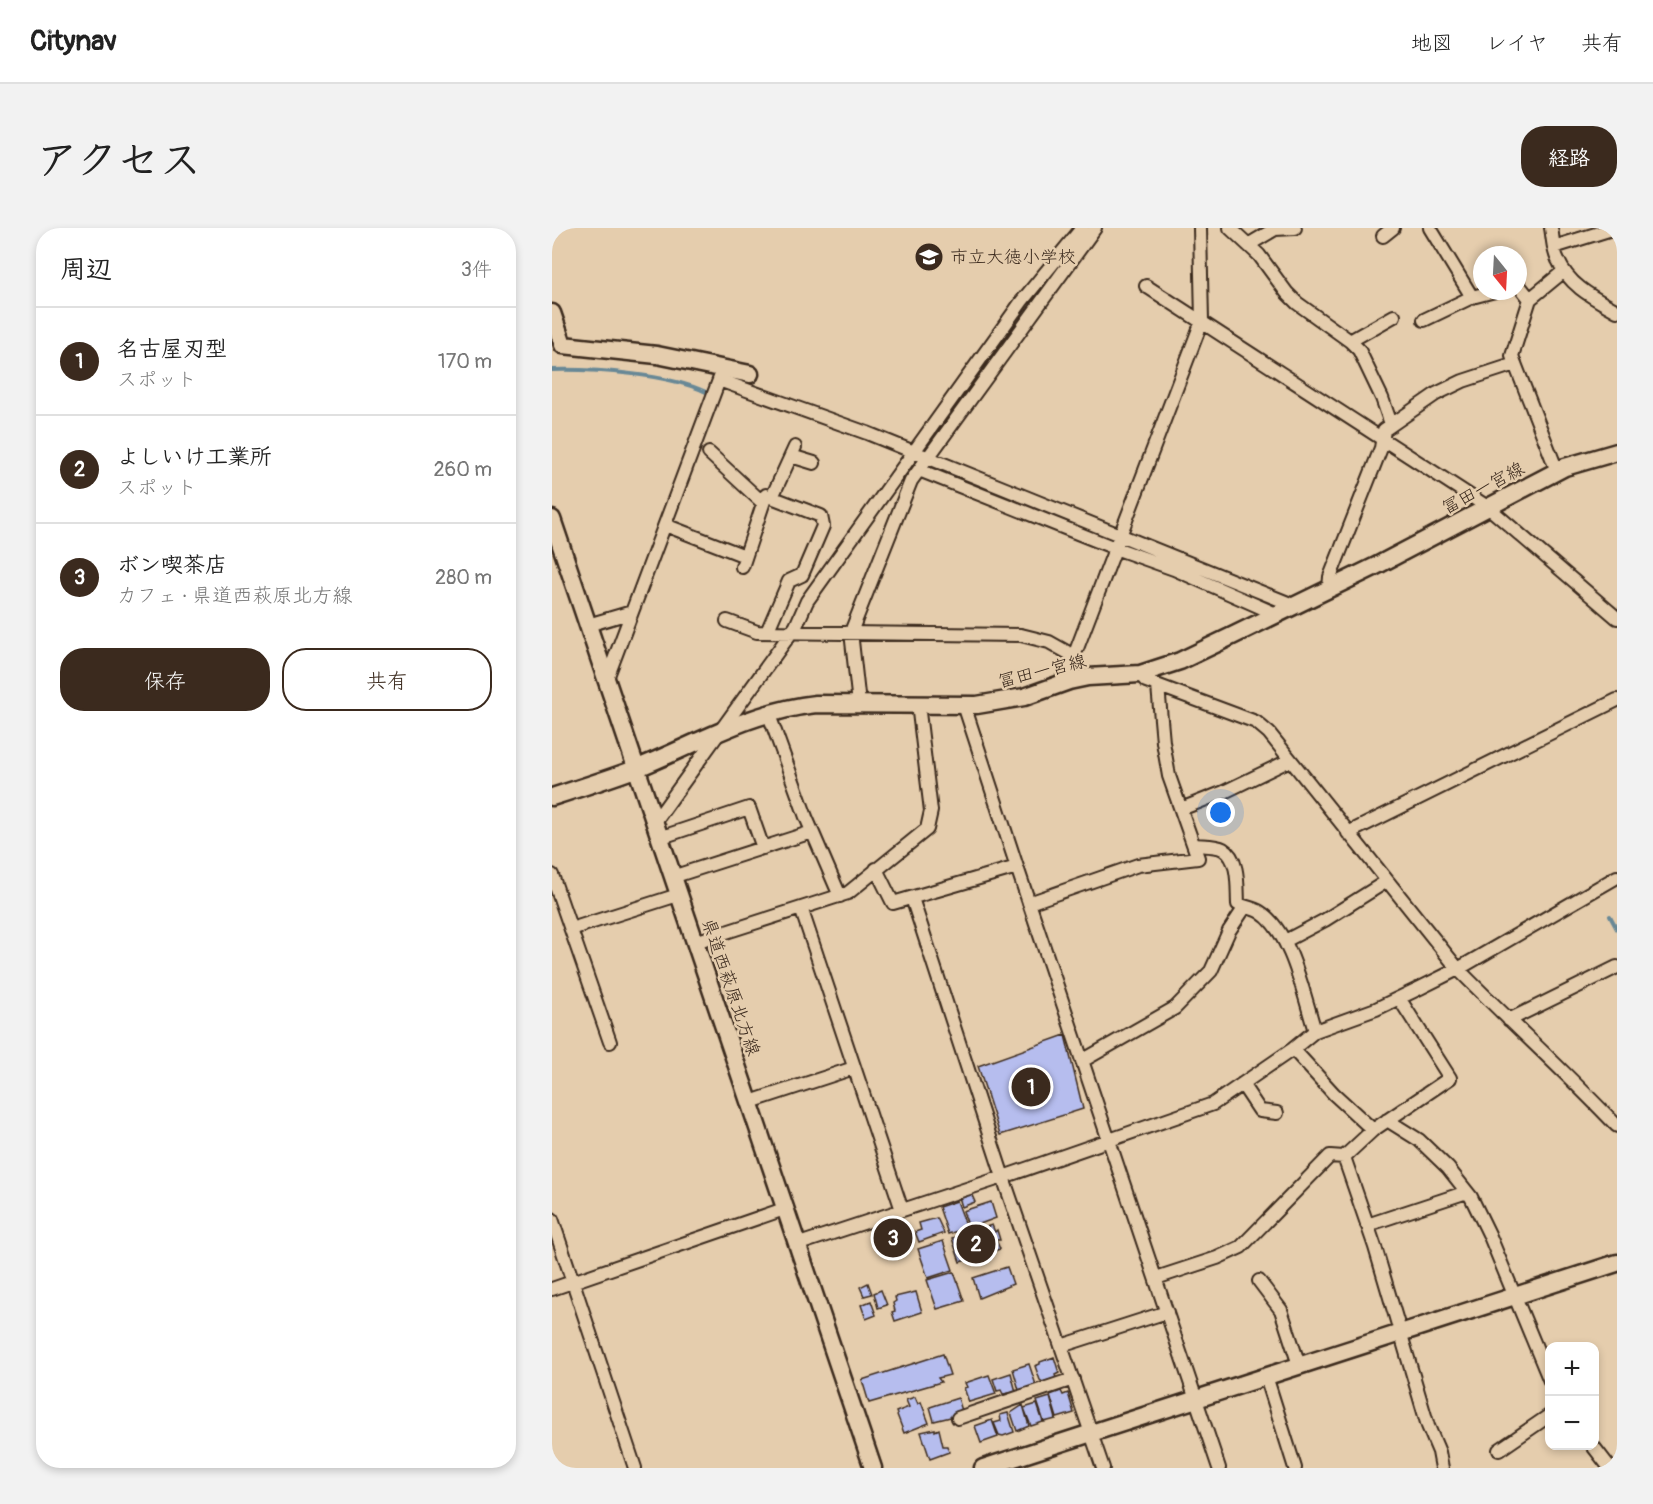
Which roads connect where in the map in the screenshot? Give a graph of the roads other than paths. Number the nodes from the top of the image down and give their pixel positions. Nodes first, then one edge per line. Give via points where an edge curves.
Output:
1 (1082, 228) edge
2 (1095, 228) edge
3 (1200, 228) edge
4 (1230, 228) edge
5 (1294, 228) edge
6 (1551, 228) edge
7 (1615, 228) edge
8 (1432, 230) edge
9 (1248, 244) junction
10 (1554, 247) junction
11 (1564, 271) junction
12 (1146, 286) dead end
13 (1527, 295) edge
14 (1472, 297) joint
15 (1530, 299) junction
16 (1617, 311) edge
17 (552, 314) edge
18 (1394, 316) dead end
19 (1424, 320) dead end
20 (1202, 321) junction
21 (1350, 341) junction
22 (1515, 364) junction
23 (721, 374) junction
24 (750, 374) dead end
25 (1391, 424) junction
26 (1382, 438) junction
27 (913, 452) junction
28 (1617, 452) edge
29 (709, 453) dead end
30 (928, 458) junction
31 (814, 463) dead end
32 (919, 470) junction
33 (1557, 471) junction
34 (767, 500) junction
35 (1489, 508) junction
36 (552, 519) edge
37 (665, 525) junction
38 (1117, 542) junction
39 (1329, 588) junction
40 (1293, 605) junction
41 (632, 612) junction
42 (1276, 614) junction
43 (1617, 618) edge
44 (727, 621) dead end
45 (588, 625) junction
46 (767, 632) junction
47 (851, 632) junction
48 (791, 633) junction
49 (1074, 656) junction
50 (1140, 674) junction
51 (606, 681) junction
52 (1069, 681) junction
53 (1158, 686) junction
54 (1617, 700) edge
55 (859, 704) junction
56 (918, 704) junction
57 (964, 705) junction
58 (768, 712) junction
59 (718, 732) junction
60 (1290, 760) junction
61 (635, 769) junction
62 (552, 797) edge
63 (1181, 809) junction
64 (656, 830) junction
65 (812, 832) junction
66 (1348, 833) junction
67 (1194, 844) junction
68 (763, 848) junction
69 (1017, 867) junction
70 (876, 869) junction
71 (552, 875) edge
72 (1617, 876) edge
73 (672, 877) junction
74 (1387, 881) junction
75 (678, 895) junction
76 (840, 896) junction
77 (912, 898) junction
78 (1029, 903) junction
79 (1245, 907) junction
80 (801, 908) junction
81 (571, 929) junction
82 (695, 942) junction
83 (1285, 942) junction
84 (1617, 967) edge
85 (1458, 969) junction
86 (1399, 998) junction
87 (1509, 1020) junction
88 (1315, 1031) junction
89 (610, 1042) dead end
90 (1293, 1050) junction
91 (1082, 1061) junction
92 (854, 1068) junction
93 (1242, 1084) junction
94 (750, 1102) junction
95 (1276, 1113) dead end
96 (1387, 1120) junction
97 (1617, 1126) edge
98 (1373, 1130) junction
99 (1110, 1140) junction
100 (1344, 1157) junction
101 (1003, 1177) junction
102 (1467, 1192) junction
103 (787, 1208) junction
104 (902, 1210) junction
105 (552, 1218) edge
106 (1368, 1225) junction
107 (799, 1244) junction
108 (1617, 1263) edge
109 (1156, 1278) junction
110 (573, 1281) junction
111 (1259, 1281) dead end
112 (552, 1289) edge
113 (1514, 1296) junction
114 (1167, 1312) junction
115 (1401, 1333) junction
116 (1061, 1346) junction
117 (1299, 1365) junction
118 (1545, 1369) edge
119 (1266, 1376) junction
120 (1073, 1379) junction
121 (1196, 1400) junction
122 (958, 1418) dead end
123 (1545, 1418) edge
124 (1091, 1434) junction
125 (1499, 1450) dead end
126 (1596, 1450) edge
127 (635, 1468) edge
128 (873, 1468) edge
129 (983, 1468) edge
130 (1103, 1468) edge
131 (1219, 1468) edge
132 (1295, 1468) edge
133 (1442, 1468) edge
134 (1610, 1468) edge

1 - 27 street via 1022,302
2 - 30 street
3 - 20 street
4 - 9 street
5 - 9 street via 1275,229
6 - 10 street
7 - 10 street
8 - 14 street
9 - 21 street via 1297,303
10 - 11 street
11 - 15 street
11 - 16 street via 1585,292
12 - 20 street
13 - 15 street
14 - 19 street
15 - 22 street via 1512,356
17 - 23 main road via 563,345 657,356
18 - 21 street
20 - 26 street
20 - 38 street
21 - 25 street via 1359,350
22 - 25 street via 1436,394
22 - 33 street
23 - 24 main road
23 - 27 street
23 - 37 street
25 - 26 street
26 - 35 street
26 - 39 street
27 - 30 street
27 - 48 street via 807,601
28 - 33 main road, 冨田一宮線
29 - 34 street
30 - 32 street
30 - 38 street
31 - 34 street via 793,451
32 - 38 street
32 - 47 street via 911,481
33 - 35 main road, 冨田一宮線
34 - 37 street via 743,561
34 - 46 street via 820,516 823,526 802,575 789,581
35 - 39 main road, 冨田一宮線
35 - 43 street
36 - 45 main road, 県道西萩原北方線
37 - 41 street
38 - 40 street
38 - 42 street
38 - 49 street
39 - 40 main road, 冨田一宮線
40 - 42 main road, 冨田一宮線
41 - 45 street
41 - 51 street
42 - 50 main road, 冨田一宮線 via 1180,661
44 - 46 street
45 - 51 main road, 県道西萩原北方線
46 - 48 street
47 - 48 street
47 - 49 street via 1021,635 1049,642
47 - 55 street
48 - 59 street
49 - 52 street
50 - 52 main road, 冨田一宮線
50 - 53 street
51 - 61 main road, 県道西萩原北方線
52 - 57 main road, 冨田一宮線 via 1024,697
53 - 60 street via 1256,722
53 - 63 street via 1169,776
54 - 66 street
55 - 56 main road, 冨田一宮線
55 - 58 main road, 冨田一宮線 via 816,704
56 - 57 main road, 冨田一宮線
56 - 70 street via 931,811 927,829
57 - 69 street
58 - 59 main road, 冨田一宮線
58 - 65 street
59 - 61 main road, 冨田一宮線
59 - 64 street
60 - 63 street
60 - 66 street
61 - 62 main road, 冨田一宮線
61 - 64 main road, 県道西萩原北方線
63 - 67 street
64 - 68 street via 749,808
64 - 73 main road, 県道西萩原北方線
65 - 68 street
65 - 76 street
66 - 74 street
67 - 78 street via 1198,858 1138,866
67 - 79 street via 1223,849 1233,860 1238,904
68 - 73 street
69 - 77 street
69 - 78 street
70 - 76 street
70 - 77 street via 893,903
71 - 81 street
72 - 85 street
73 - 75 main road, 県道西萩原北方線
74 - 83 street
74 - 85 street
75 - 81 street
75 - 82 main road, 県道西萩原北方線
76 - 80 street
77 - 101 street
78 - 91 street
79 - 83 street via 1260,912
79 - 91 street via 1211,971 1175,1008
80 - 82 street
80 - 92 street
81 - 89 street
82 - 94 main road, 県道西萩原北方線
83 - 88 street
84 - 87 street
85 - 86 street
85 - 87 street
86 - 88 street
86 - 96 street via 1450,1078
87 - 97 street
88 - 90 street
90 - 93 street
90 - 98 street
91 - 99 street
92 - 94 street
92 - 104 street
93 - 95 street via 1260,1111
93 - 99 street via 1213,1104
94 - 103 main road, 県道西萩原北方線
96 - 98 street
96 - 102 street via 1419,1140
98 - 100 street
99 - 101 street
99 - 109 street
100 - 106 street
100 - 109 street via 1330,1156 1241,1247
101 - 104 street
101 - 116 street
102 - 106 street
102 - 113 street
103 - 107 main road, 県道西萩原北方線
103 - 110 street
104 - 107 street
105 - 110 street
106 - 115 street
107 - 128 main road, 県道西萩原北方線
108 - 113 main road
109 - 114 street
110 - 112 street
110 - 127 street
111 - 117 street via 1281,1310
113 - 115 main road
113 - 118 street
114 - 116 street
114 - 121 street
115 - 117 main road
115 - 133 street
116 - 120 street
117 - 119 main road
119 - 121 main road
119 - 132 street
120 - 122 street
120 - 124 street
121 - 124 main road
121 - 131 street
123 - 125 street
124 - 129 main road
124 - 130 street
126 - 134 street

